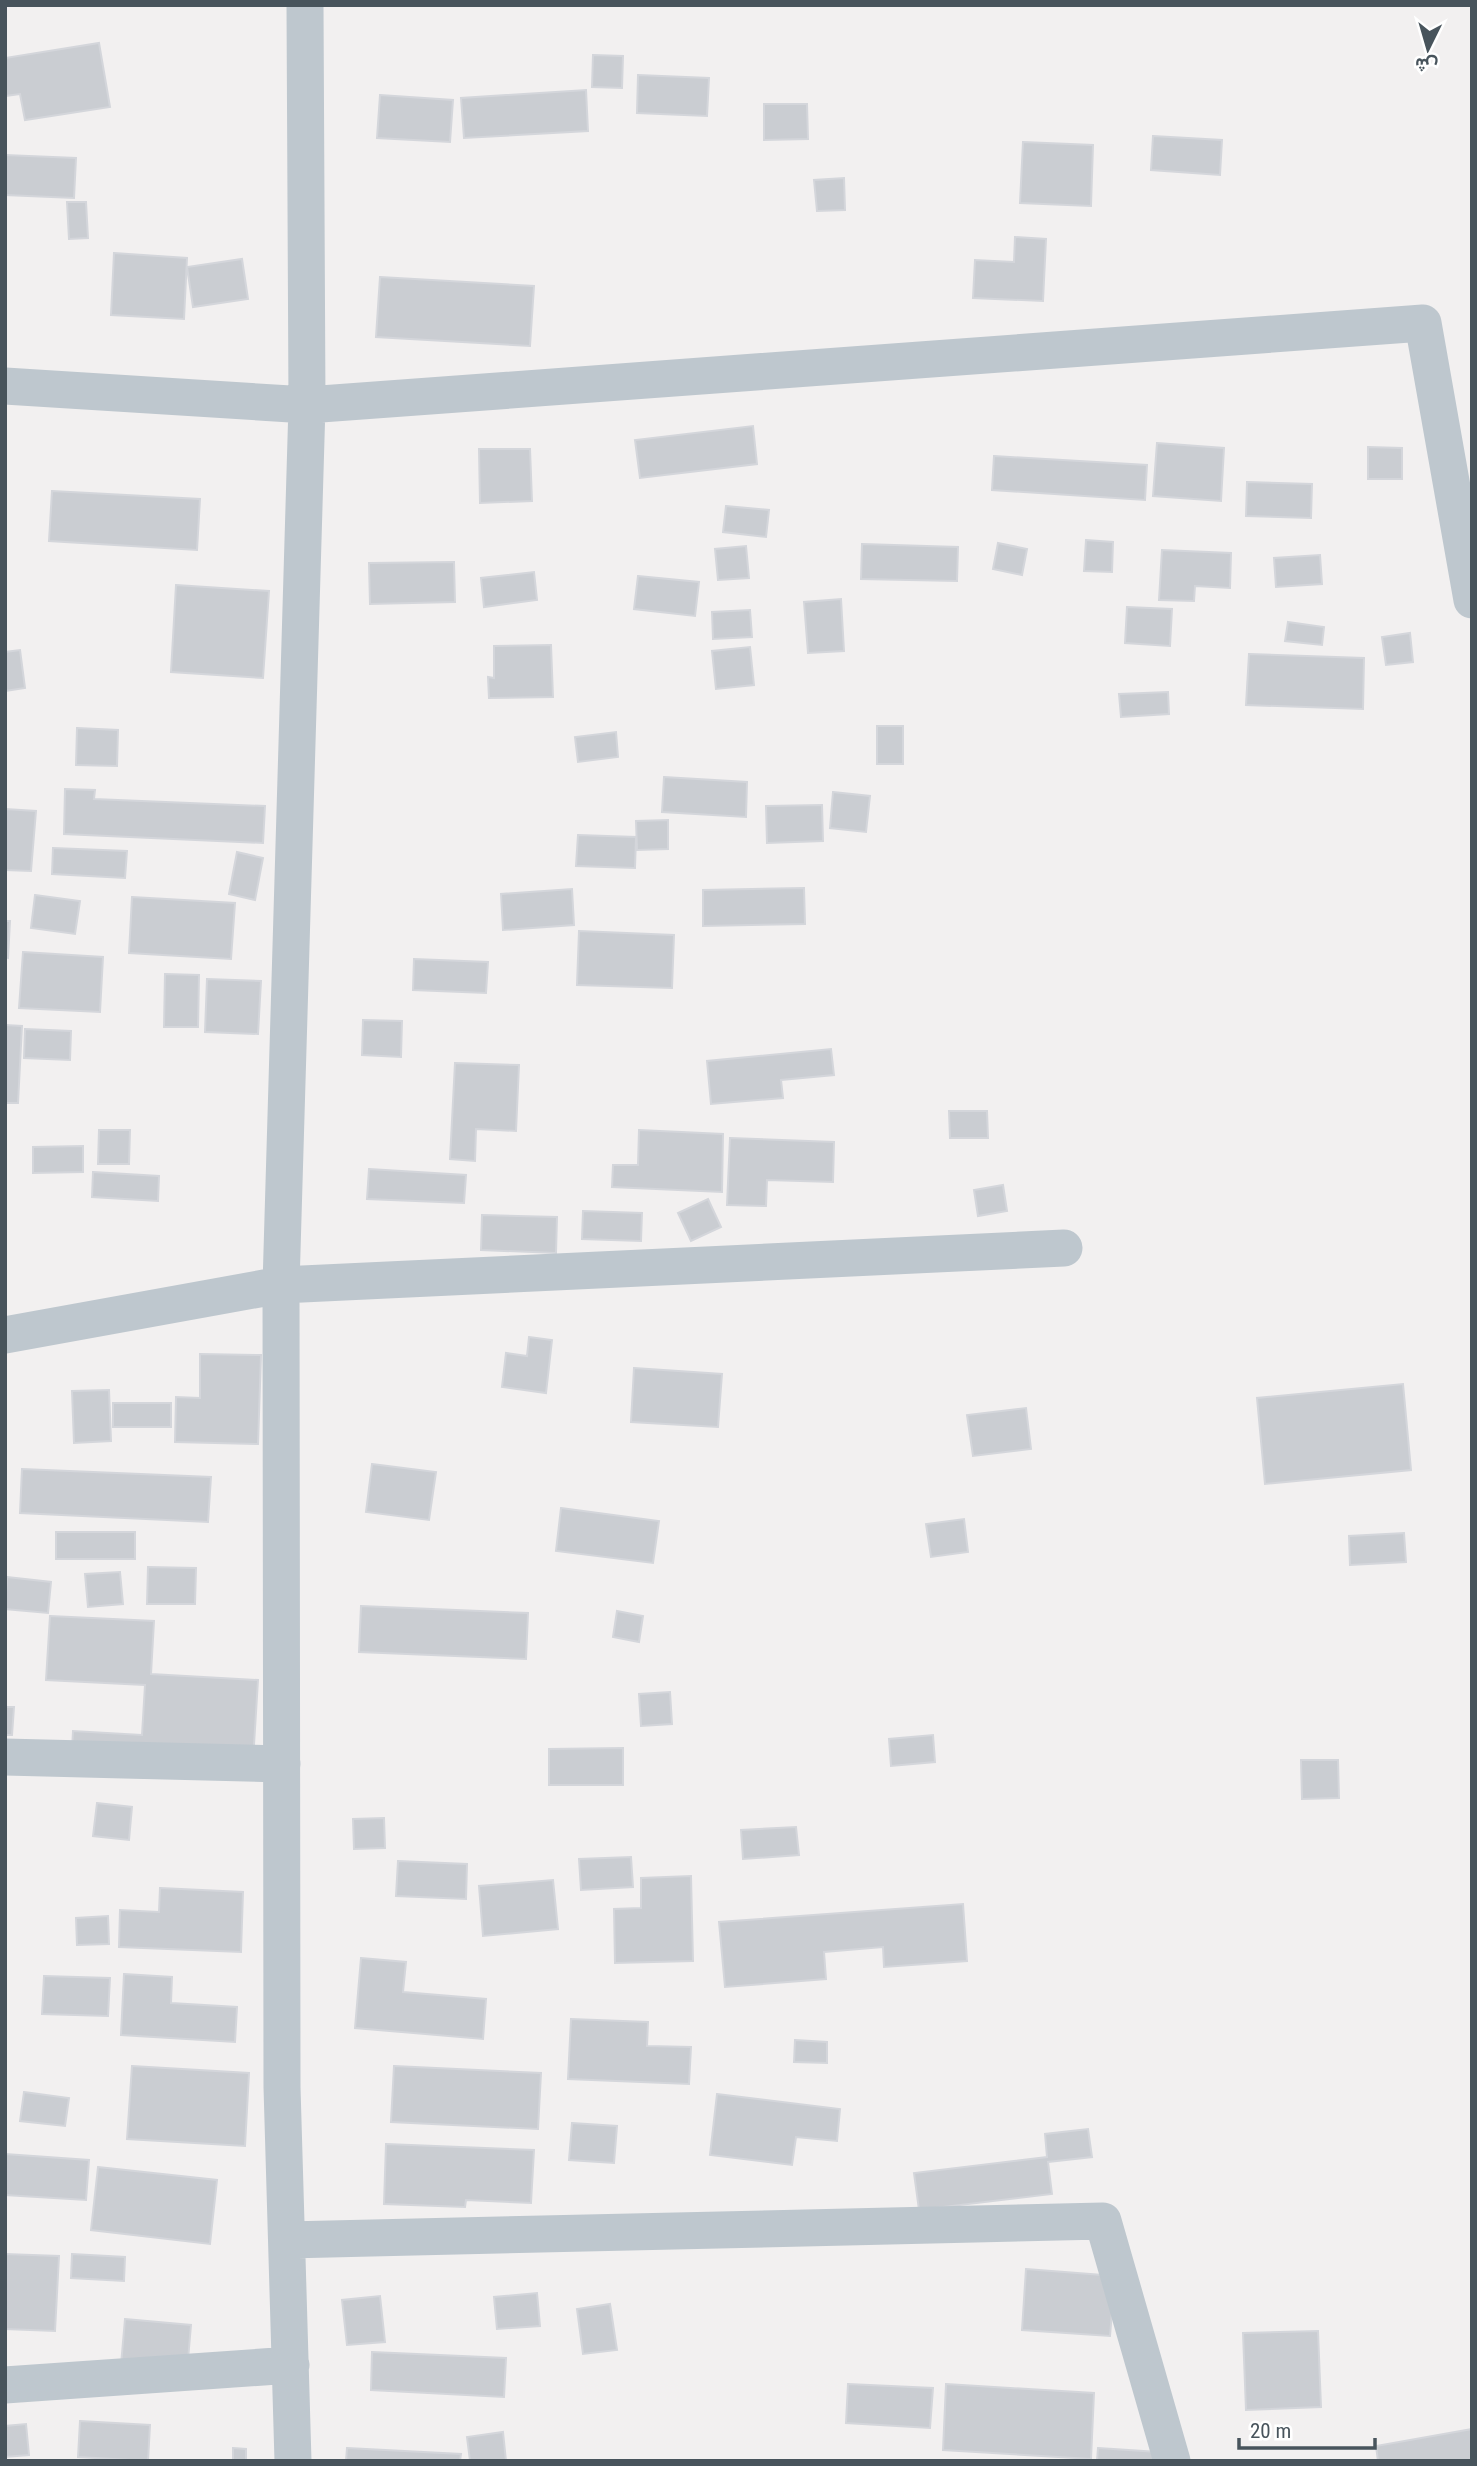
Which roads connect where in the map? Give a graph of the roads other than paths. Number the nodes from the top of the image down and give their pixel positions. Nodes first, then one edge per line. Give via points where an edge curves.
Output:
1 (305, 5) edge
2 (5, 386) edge
3 (307, 405) junction
4 (1472, 600) edge
5 (1064, 1248) dead end
6 (281, 1285) junction
7 (5, 1335) edge
8 (5, 1757) edge
9 (282, 1764) junction
10 (287, 2240) junction
11 (291, 2365) junction
12 (5, 2385) edge
13 (293, 2461) edge
14 (1172, 2461) edge

1 - 3 street
2 - 3 street
3 - 4 street via 1423,323
3 - 6 street
5 - 6 street
6 - 7 street
6 - 9 street
8 - 9 street
9 - 10 street
10 - 11 street
10 - 14 street via 1103,2221
11 - 12 street
11 - 13 street

